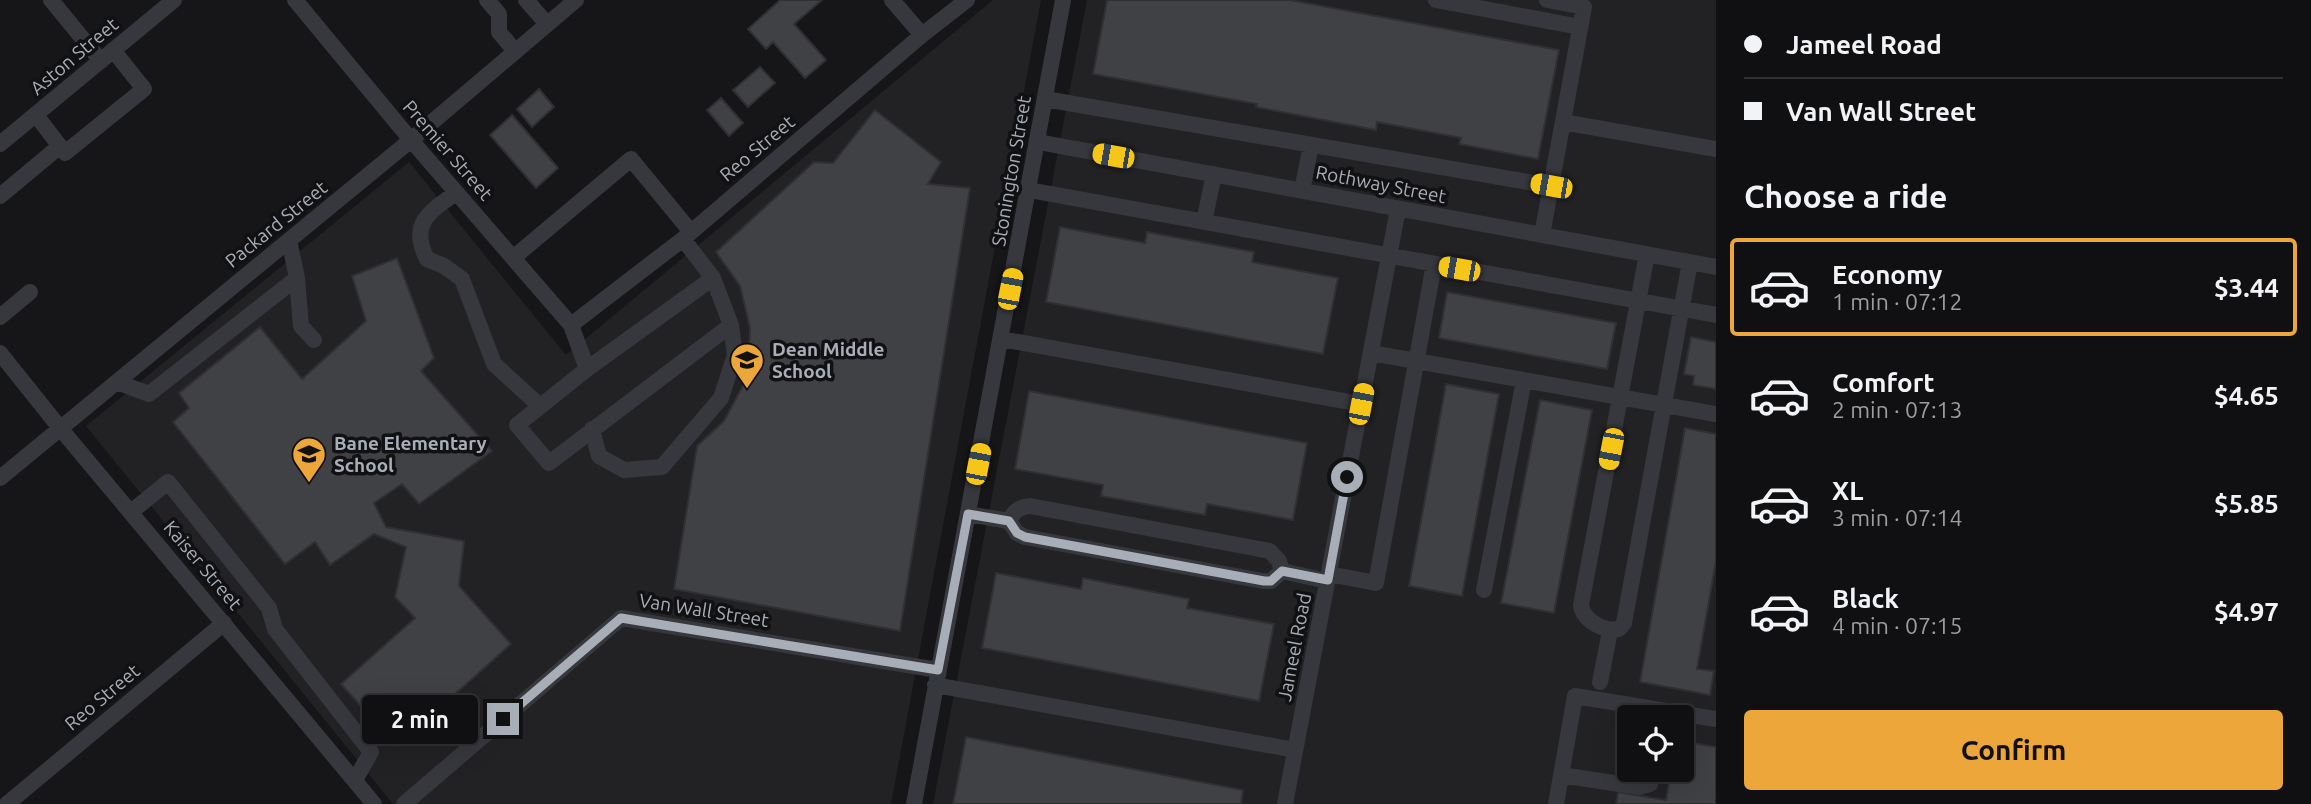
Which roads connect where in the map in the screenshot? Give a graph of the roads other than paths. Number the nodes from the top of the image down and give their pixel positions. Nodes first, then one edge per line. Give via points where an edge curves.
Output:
1 (51, 0) edge
2 (174, 0) edge
3 (295, 0) edge
4 (487, 0) edge
5 (526, 0) edge
6 (576, 0) edge
7 (892, 0) edge
8 (967, 0) edge
9 (1063, 0) edge
10 (1436, 0) edge
11 (1548, 0) edge
12 (547, 24) junction
13 (1580, 27) junction
14 (922, 35) junction
15 (514, 51) junction
16 (107, 56) junction
17 (1045, 99) junction
18 (36, 115) junction
19 (1563, 122) junction
20 (411, 140) junction
21 (1038, 142) junction
22 (0, 144) edge
23 (1311, 145) junction
24 (60, 146) junction
25 (1716, 149) edge
26 (1214, 174) junction
27 (1551, 186) junction
28 (1029, 190) junction
29 (1302, 191) junction
30 (456, 193) junction
31 (0, 197) edge
32 (1398, 209) junction
33 (1204, 222) junction
34 (687, 235) junction
35 (1542, 235) junction
36 (289, 240) junction
37 (1647, 254) junction
38 (1389, 256) junction
39 (513, 258) junction
40 (1690, 262) junction
41 (1434, 264) junction
42 (1716, 267) edge
43 (297, 278) junction
44 (713, 278) junction
45 (30, 292) dead end
46 (1638, 301) junction
47 (1681, 309) junction
48 (1716, 315) edge
49 (0, 317) edge
50 (571, 325) junction
51 (731, 325) junction
52 (1001, 339) junction
53 (314, 340) dead end
54 (0, 352) edge
55 (1371, 352) junction
56 (1416, 361) junction
57 (587, 369) junction
58 (1524, 380) junction
59 (117, 382) junction
60 (1621, 397) junction
61 (1361, 404) junction
62 (1664, 405) junction
63 (540, 407) junction
64 (1716, 414) edge
65 (60, 428) junction
66 (592, 429) junction
67 (0, 478) edge
68 (131, 512) junction
69 (968, 514) junction
70 (1009, 521) junction
71 (1282, 571) junction
72 (1328, 577) junction
73 (1484, 590) dead end
74 (224, 623) junction
75 (1610, 631) junction
76 (937, 678) junction
77 (1600, 682) dead end
78 (1624, 705) edge
79 (1694, 716) edge
80 (1716, 719) edge
81 (1295, 750) junction
82 (1561, 775) junction
83 (355, 780) junction
84 (1651, 782) edge
85 (8, 804) edge
86 (374, 804) edge
87 (404, 804) edge
88 (914, 804) edge
89 (1285, 804) edge
90 (1556, 804) edge

1 - 16 street
2 - 16 street, Aston Street
3 - 20 street, Premier Street
4 - 15 street via 499,14 499,32
5 - 12 street
6 - 12 street, Packard Street
7 - 14 street
8 - 14 street, Reo Street
9 - 17 street, Stonington Street
10 - 13 street
11 - 13 street via 1584,7
12 - 15 street, Packard Street
13 - 19 street
14 - 34 street, Reo Street
15 - 20 street, Packard Street
16 - 18 street, Aston Street
16 - 24 street via 144,89 65,153
17 - 21 street, Stonington Street
17 - 23 street
18 - 22 street, Aston Street
18 - 24 street
19 - 25 street
19 - 27 street
20 - 30 street, Premier Street
20 - 36 street, Packard Street
21 - 26 street, Rothway Street
21 - 28 street, Stonington Street
23 - 27 street
23 - 29 street
24 - 31 street
26 - 29 street, Rothway Street
26 - 33 street
27 - 35 street
28 - 33 street
28 - 52 street, Stonington Street
29 - 32 street, Rothway Street
30 - 39 street, Premier Street
30 - 63 street via 426,215 419,232 420,246 427,259 462,279 494,365
32 - 35 street, Rothway Street
32 - 38 street, Jameel Road
33 - 38 street
34 - 39 street via 631,159
34 - 44 street
34 - 50 street, Reo Street
35 - 37 street, Rothway Street
36 - 43 street
36 - 59 street, Packard Street
37 - 40 street, Rothway Street
37 - 46 street
38 - 41 street
38 - 55 street, Jameel Road
39 - 50 street, Premier Street
40 - 42 street, Rothway Street
40 - 47 street
41 - 46 street
41 - 56 street
43 - 53 street via 302,326
43 - 59 street via 149,394
44 - 51 street
44 - 57 street
45 - 49 street
46 - 47 street
46 - 60 street
47 - 48 street
47 - 62 street
50 - 57 street
51 - 66 street
51 - 66 street via 735,355 721,398 662,467 624,470 599,456
52 - 61 street
52 - 69 street, Stonington Street
54 - 65 street, Kaiser Street
55 - 56 street
55 - 61 street, Jameel Road
56 - 58 street
56 - 72 street via 1376,583
57 - 63 street
58 - 60 street
58 - 73 street
59 - 65 street, Packard Street
60 - 62 street
60 - 75 street via 1581,605 1589,620
61 - 72 street, Jameel Road
62 - 64 street
62 - 75 street via 1624,623
63 - 66 street via 517,425 549,463
65 - 67 street, Packard Street
65 - 68 street, Kaiser Street
68 - 74 street, Kaiser Street
68 - 83 street via 168,482 269,608 275,629 371,752
69 - 70 street
69 - 76 street, Stonington Street
70 - 71 street via 1025,537 1197,569 1271,581
70 - 71 street via 1021,507 1044,509 1270,551
71 - 72 street
72 - 81 street, Jameel Road
74 - 83 street, Kaiser Street
74 - 85 street, Reo Street
75 - 77 street
76 - 81 street, Van Wall Street
76 - 87 street, Van Wall Street via 621,618
76 - 88 street, Stonington Street
78 - 82 street via 1575,695
79 - 80 street
81 - 89 street, Jameel Road
82 - 84 street via 1639,787
82 - 90 street
83 - 86 street, Kaiser Street

